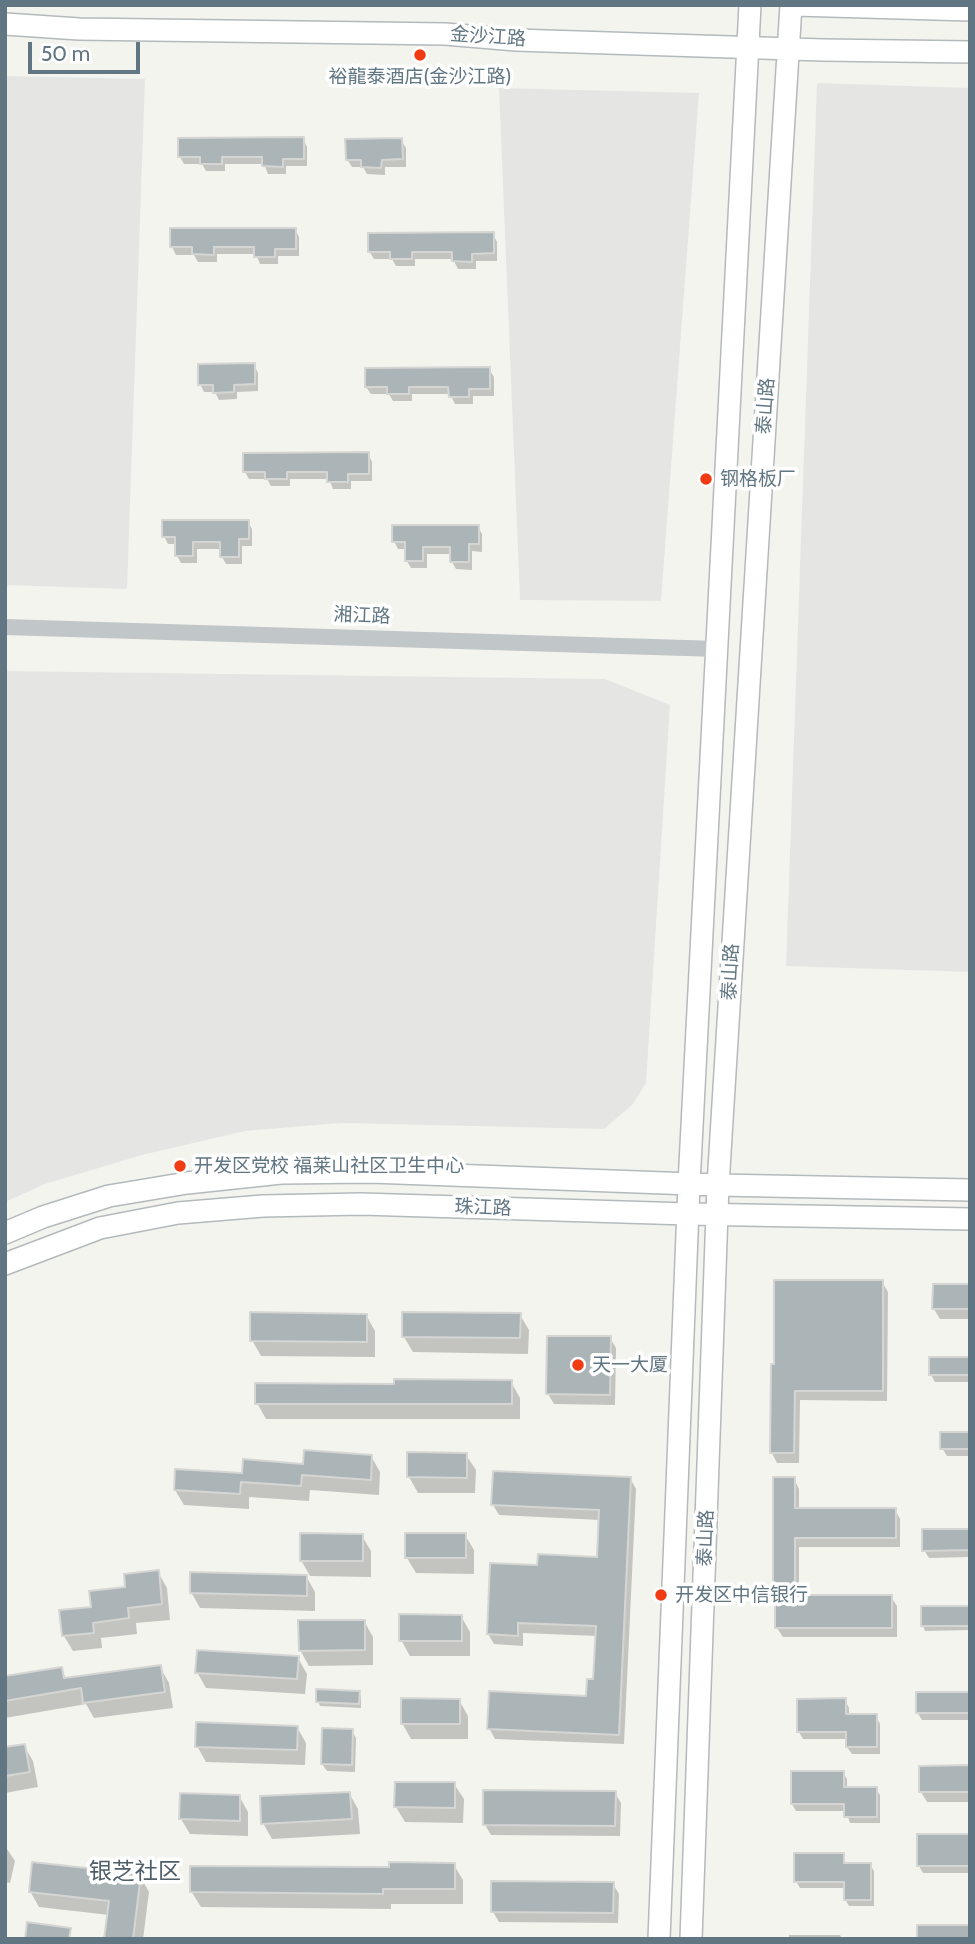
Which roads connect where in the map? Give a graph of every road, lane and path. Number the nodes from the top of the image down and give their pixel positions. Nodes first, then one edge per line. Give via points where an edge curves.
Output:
1 (750, 5) edge
2 (792, 5) edge
3 (970, 10) edge
4 (5, 24) edge
5 (747, 47) junction
6 (788, 48) junction
7 (970, 52) edge
8 (5, 627) edge
9 (718, 649) junction
10 (689, 1184) junction
11 (718, 1185) junction
12 (970, 1190) edge
13 (718, 1213) junction
14 (688, 1214) junction
15 (970, 1219) edge
16 (5, 1233) edge
17 (5, 1264) edge
18 (659, 1939) edge
19 (691, 1939) edge

1 - 5 main road, 泰山路
2 - 3 main road
2 - 6 main road, 泰山路
4 - 5 main road, 金沙江路 via 445,34
5 - 6 main road, 金沙江路
5 - 9 main road, 泰山路
6 - 7 main road, 金沙江路
6 - 11 main road, 泰山路
8 - 9 street, 湘江路
9 - 10 main road, 泰山路
10 - 11 main road
10 - 14 main road, 泰山路
10 - 16 main road via 281,1173 109,1196
11 - 12 main road
11 - 13 main road, 泰山路
13 - 14 main road, 珠江路
13 - 15 main road, 珠江路
13 - 19 main road, 泰山路
14 - 17 main road, 珠江路 via 361,1204 263,1206 178,1213 100,1228
14 - 18 main road, 泰山路

